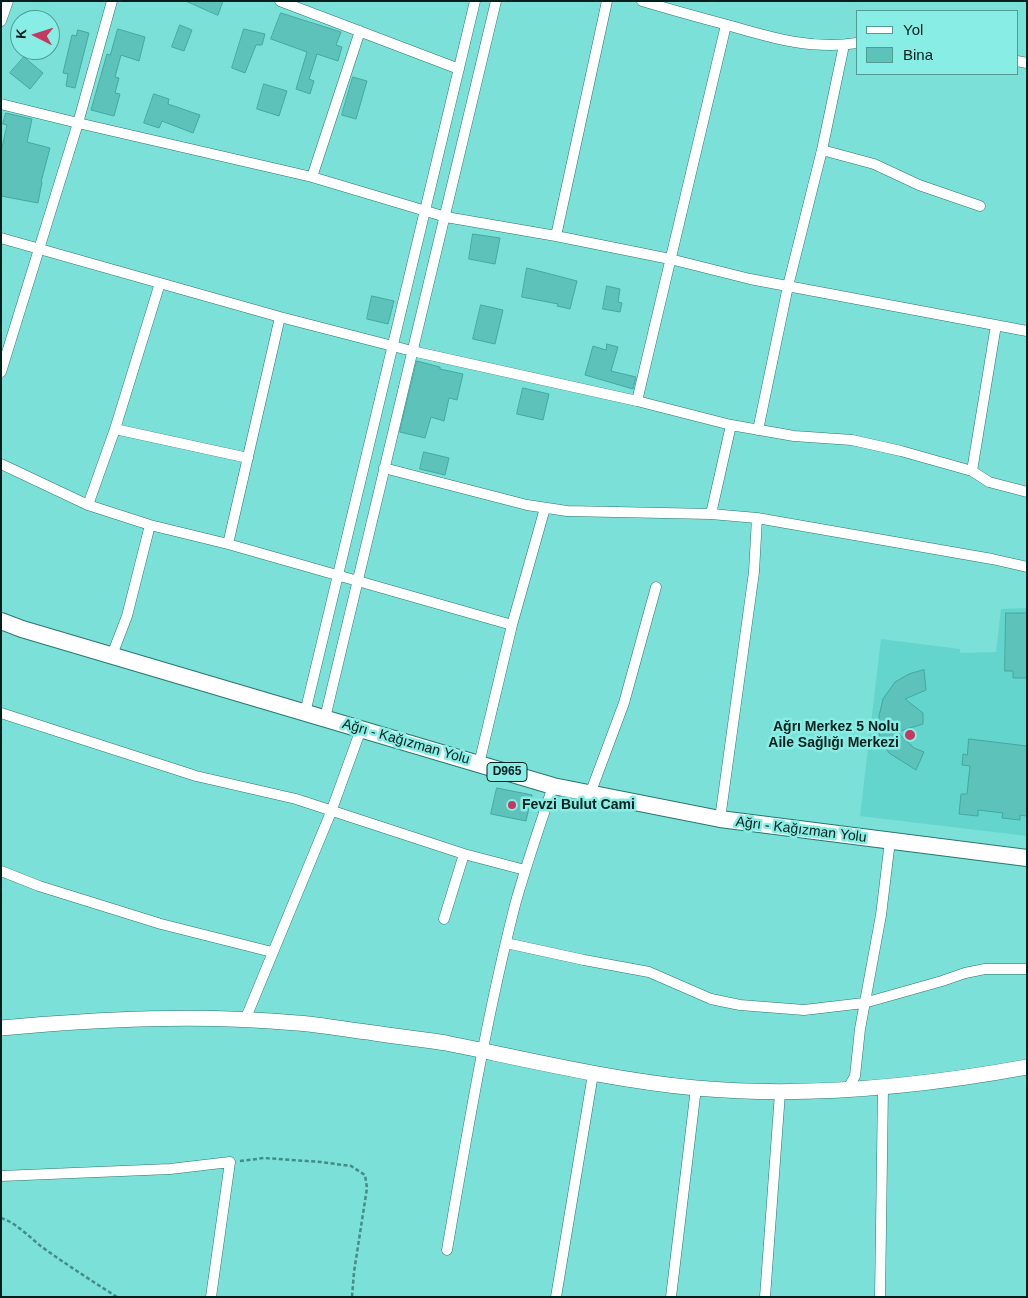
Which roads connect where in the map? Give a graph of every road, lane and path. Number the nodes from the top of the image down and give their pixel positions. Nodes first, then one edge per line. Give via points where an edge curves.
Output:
1 (8, 1) edge
2 (112, 1) edge
3 (280, 1) edge
4 (475, 1) edge
5 (496, 1) edge
6 (607, 1) edge
7 (642, 1) edge
8 (1, 21) edge
9 (726, 25) junction
10 (360, 31) junction
11 (856, 43) edge
12 (844, 45) junction
13 (459, 69) junction
14 (1, 104) edge
15 (78, 123) junction
16 (822, 150) junction
17 (312, 177) junction
18 (980, 206) dead end
19 (425, 212) junction
20 (446, 217) junction
21 (556, 236) junction
22 (1, 238) edge
23 (39, 248) junction
24 (670, 259) junction
25 (160, 283) junction
26 (788, 286) junction
27 (280, 316) junction
28 (996, 325) junction
29 (1027, 331) edge
30 (393, 346) junction
31 (412, 351) junction
32 (2, 367) edge
33 (637, 401) junction
34 (731, 425) junction
35 (115, 429) junction
36 (758, 430) junction
37 (248, 458) junction
38 (1, 464) edge
39 (384, 468) junction
40 (972, 471) junction
41 (1027, 492) edge
42 (88, 505) junction
43 (544, 508) junction
44 (711, 514) junction
45 (757, 518) junction
46 (150, 526) junction
47 (228, 544) junction
48 (1027, 567) edge
49 (338, 576) junction
50 (358, 582) junction
51 (656, 587) dead end
52 (1, 622) edge
53 (512, 625) junction
54 (112, 656) junction
55 (1, 713) edge
56 (305, 713) junction
57 (325, 718) junction
58 (361, 729) junction
59 (479, 764) junction
60 (553, 786) junction
61 (590, 794) junction
62 (331, 812) junction
63 (720, 819) junction
64 (890, 841) junction
65 (464, 854) junction
66 (1027, 858) edge
67 (525, 870) junction
68 (1, 871) edge
69 (444, 919) dead end
70 (506, 943) junction
71 (272, 952) junction
72 (1027, 969) edge
73 (864, 1004) junction
74 (245, 1020) junction
75 (1, 1028) edge
76 (482, 1051) junction
77 (1027, 1067) edge
78 (594, 1074) junction
79 (696, 1088) junction
80 (883, 1088) junction
81 (847, 1090) junction
82 (780, 1093) junction
83 (230, 1162) junction
84 (1, 1176) edge
85 (1, 1218) edge
86 (447, 1250) dead end
87 (118, 1297) edge
88 (211, 1297) edge
89 (352, 1297) edge
90 (556, 1297) edge
91 (671, 1297) edge
92 (765, 1297) edge
93 (880, 1297) edge

1 - 8 street
2 - 15 street
3 - 10 street
4 - 13 street
5 - 20 street
6 - 21 street
7 - 9 street
9 - 12 street via 777,40
9 - 24 street
10 - 13 street
10 - 17 street
11 - 12 street
12 - 16 street
13 - 19 street
14 - 15 street
15 - 17 street
15 - 23 street
16 - 18 street via 874,164 919,186
16 - 26 street
17 - 19 street
19 - 20 street
19 - 30 street
20 - 21 street
20 - 31 street
21 - 24 street
22 - 23 street
23 - 25 street
23 - 32 street
24 - 26 street
24 - 33 street
25 - 27 street
25 - 35 street
26 - 28 street
26 - 36 street
27 - 30 street
27 - 37 street
28 - 29 street
28 - 40 street
30 - 31 street
30 - 49 street
31 - 33 street
31 - 39 street
33 - 34 street
34 - 36 street
34 - 44 street
35 - 37 street
35 - 42 street
36 - 40 street via 852,440
37 - 47 street
38 - 42 street
39 - 43 street
39 - 50 street
40 - 41 street via 989,482
42 - 46 street
43 - 44 street
43 - 53 street
44 - 45 street
45 - 48 street
45 - 63 street via 754,572
46 - 47 street
46 - 54 street via 127,616
47 - 49 street
49 - 50 street
49 - 56 street
50 - 53 street
50 - 57 street
51 - 61 street via 624,703
52 - 54 main road, Ağrı - Kağızman Yolu / D965
53 - 59 street
54 - 56 main road, Ağrı - Kağızman Yolu / D965
55 - 62 street via 196,776 296,799
56 - 57 main road, Ağrı - Kağızman Yolu / D965
57 - 58 main road, Ağrı - Kağızman Yolu / D965
58 - 59 main road, Ağrı - Kağızman Yolu / D965
58 - 62 street
59 - 60 main road, Ağrı - Kağızman Yolu / D965
60 - 61 main road, Ağrı - Kağızman Yolu / D965
60 - 67 street
61 - 63 main road, Ağrı - Kağızman Yolu / D965
62 - 65 street
62 - 71 street
63 - 64 main road, Ağrı - Kağızman Yolu / D965
64 - 66 main road, Ağrı - Kağızman Yolu / D965
64 - 73 street via 881,915
65 - 67 street
65 - 69 street
67 - 70 street
68 - 71 street via 160,924
70 - 73 street via 649,972 710,1000 804,1010
70 - 76 street
71 - 74 street
72 - 73 street via 985,969 965,973
73 - 81 street via 854,1076
74 - 75 street via 88,1020
74 - 76 street via 297,1023
76 - 78 street
76 - 86 street
77 - 80 street
78 - 79 street
78 - 90 street
79 - 82 street
79 - 91 street
80 - 81 street
80 - 93 street
81 - 82 street
82 - 92 street
83 - 84 street via 170,1169
83 - 88 street
83 - 89 path via 264,1158 321,1162 351,1166 366,1175
85 - 87 path via 11,1221 76,1272

